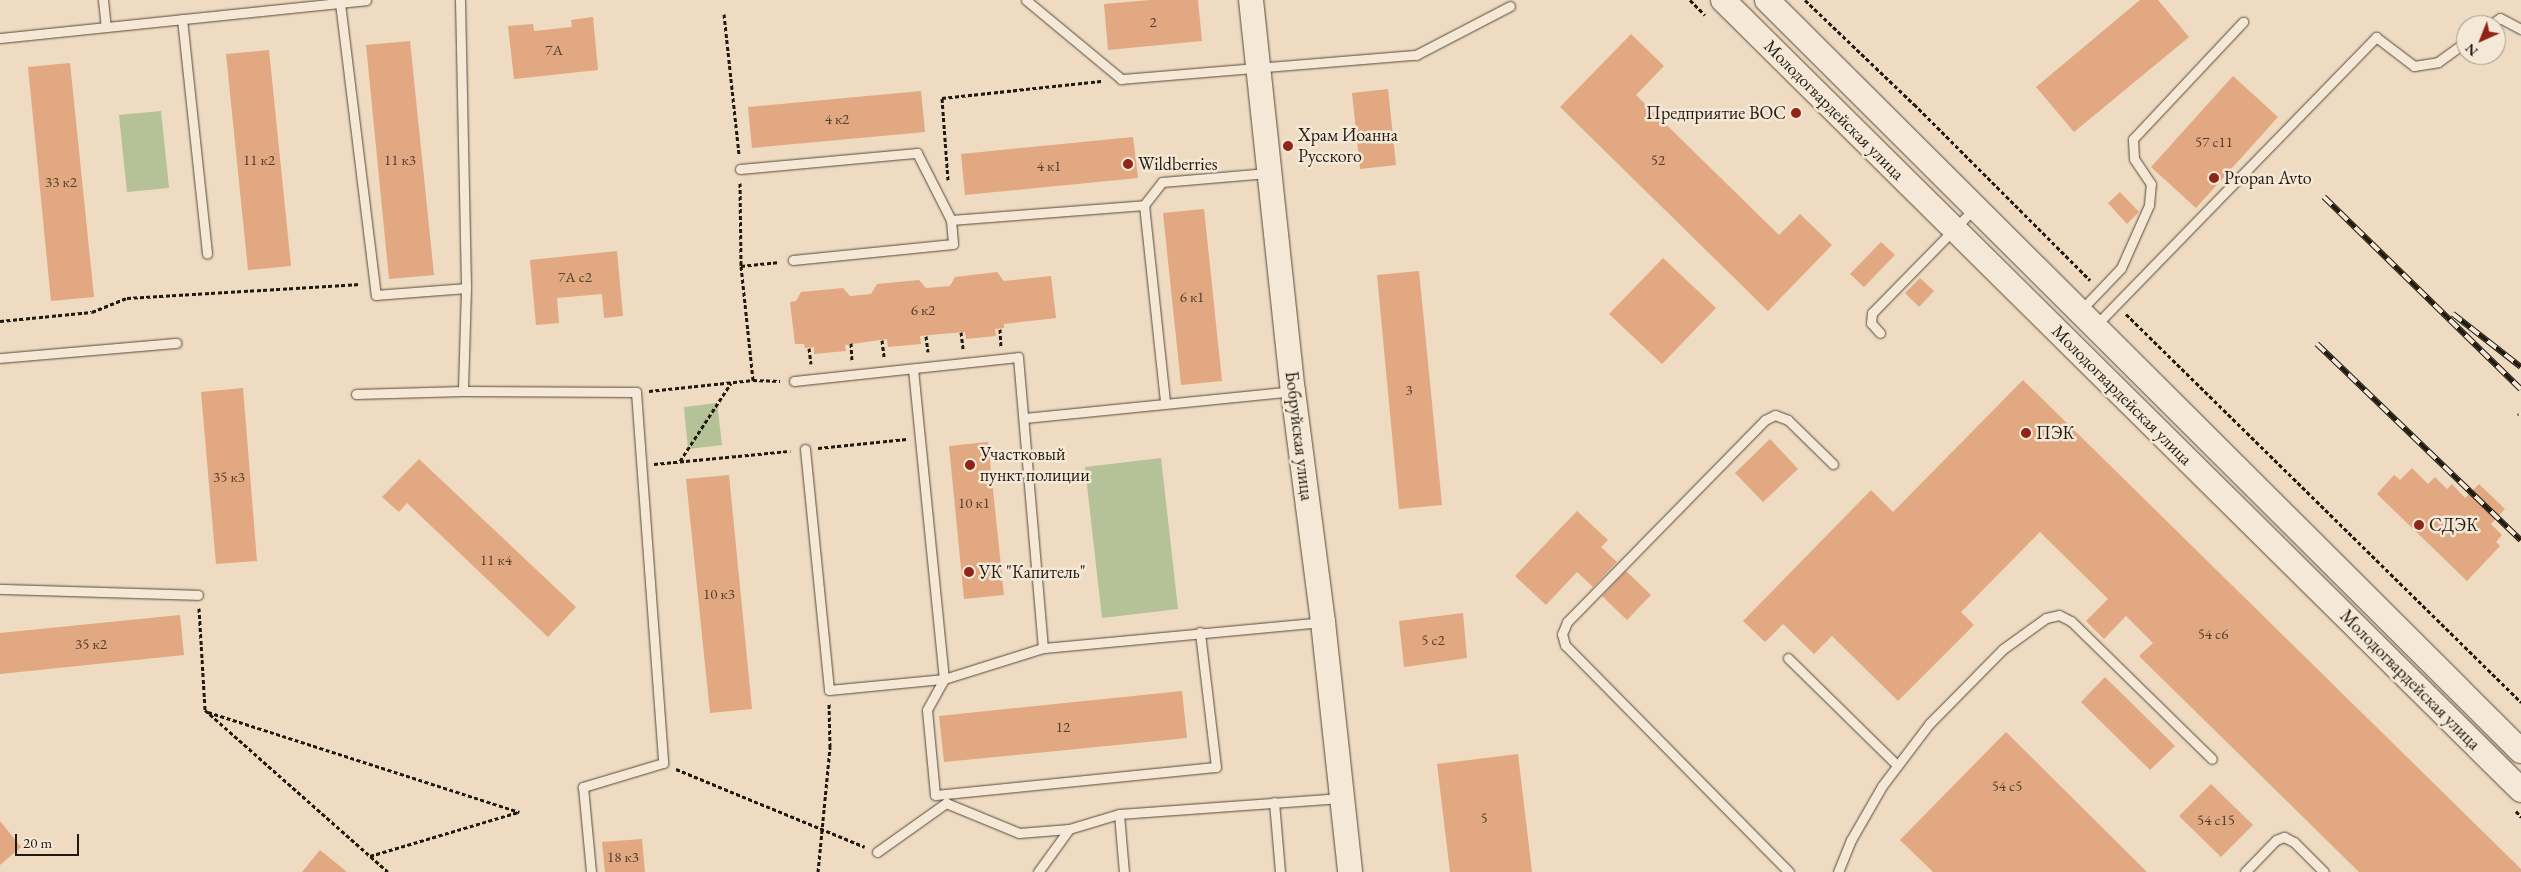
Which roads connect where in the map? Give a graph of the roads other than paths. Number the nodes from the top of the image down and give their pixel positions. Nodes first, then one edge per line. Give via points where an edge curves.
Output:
1 (103, 0) edge
2 (366, 0) edge
3 (460, 0) edge
4 (1026, 0) edge
5 (1251, 0) edge
6 (1723, 0) edge
7 (1768, 0) edge
8 (340, 2) junction
9 (1510, 6) dead end
10 (182, 19) junction
11 (2506, 21) edge
12 (2243, 22) dead end
13 (106, 27) junction
14 (2521, 29) edge
15 (0, 38) edge
16 (2456, 49) edge
17 (1258, 68) junction
18 (740, 169) road end
19 (1268, 173) junction
20 (1144, 205) junction
21 (1975, 208) junction
22 (951, 220) junction
23 (1954, 229) junction
24 (207, 254) dead end
25 (793, 260) road end
26 (466, 288) junction
27 (2087, 319) junction
28 (1880, 332) dead end
29 (176, 343) dead end
30 (0, 358) edge
31 (913, 369) junction
32 (794, 381) road end
33 (463, 391) junction
34 (1293, 391) junction
35 (356, 394) dead end
36 (1164, 403) junction
37 (1024, 418) junction
38 (805, 449) road end
39 (1832, 464) dead end
40 (0, 589) edge
41 (198, 595) road end
42 (1323, 622) junction
43 (1200, 632) junction
44 (1043, 648) junction
45 (1788, 658) dead end
46 (944, 679) junction
47 (2521, 751) edge
48 (2212, 759) dead end
49 (1897, 766) junction
50 (2521, 790) edge
51 (1341, 798) junction
52 (1274, 802) junction
53 (1119, 814) junction
54 (1068, 829) junction
55 (877, 852) road end
56 (591, 872) edge
57 (1038, 872) edge
58 (1124, 872) edge
59 (1280, 872) edge
60 (1350, 872) edge
61 (1789, 872) edge
62 (1838, 872) edge
63 (2245, 872) edge
64 (2324, 872) edge

1 - 13 lane
2 - 8 lane
3 - 26 lane
4 - 17 lane via 1121,79
5 - 17 main road, Бобруйская улица
6 - 23 main road, Молодогвардейская улица
7 - 21 main road, Молодогвардейская улица
8 - 10 lane
8 - 26 lane via 376,294
9 - 17 lane via 1416,55
10 - 13 lane
10 - 24 lane
11 - 14 lane
12 - 27 lane via 2132,139 2134,159 2151,184 2149,205 2121,268 2100,290
13 - 15 lane
16 - 27 lane via 2438,62 2414,66 2376,37 2116,304
17 - 19 main road, Бобруйская улица
18 - 22 lane via 917,153
19 - 20 lane via 1162,182
19 - 34 main road, Бобруйская улица
20 - 22 lane
20 - 36 lane
21 - 23 lane
21 - 27 main road, Молодогвардейская улица
22 - 25 lane via 953,244
23 - 28 lane via 1872,312 1871,324
23 - 50 main road, Молодогвардейская улица
26 - 33 lane
27 - 47 main road, Молодогвардейская улица
29 - 30 lane
31 - 32 lane
31 - 37 lane via 1018,357
31 - 46 lane
33 - 35 lane
33 - 56 lane via 636,392 663,763 583,787
34 - 36 lane
34 - 42 main road, Бобруйская улица
36 - 37 lane
37 - 44 lane
38 - 46 lane via 829,690
39 - 61 lane via 1788,420 1775,414 1765,420 1567,622 1562,634 1565,645
40 - 41 lane
42 - 43 lane
42 - 51 main road, Бобруйская улица
43 - 44 lane
43 - 46 lane via 1216,767 936,795 927,710
44 - 46 lane
45 - 49 lane
48 - 49 lane via 2071,621 2059,616 2046,618 2003,649 1929,724
49 - 62 lane via 1851,840
51 - 52 lane
51 - 60 main road, Бобруйская улица
52 - 53 lane
52 - 59 lane
53 - 54 lane
53 - 58 lane
54 - 55 lane via 1019,833 946,803
54 - 57 lane
63 - 64 lane via 2276,840 2284,838 2294,842

